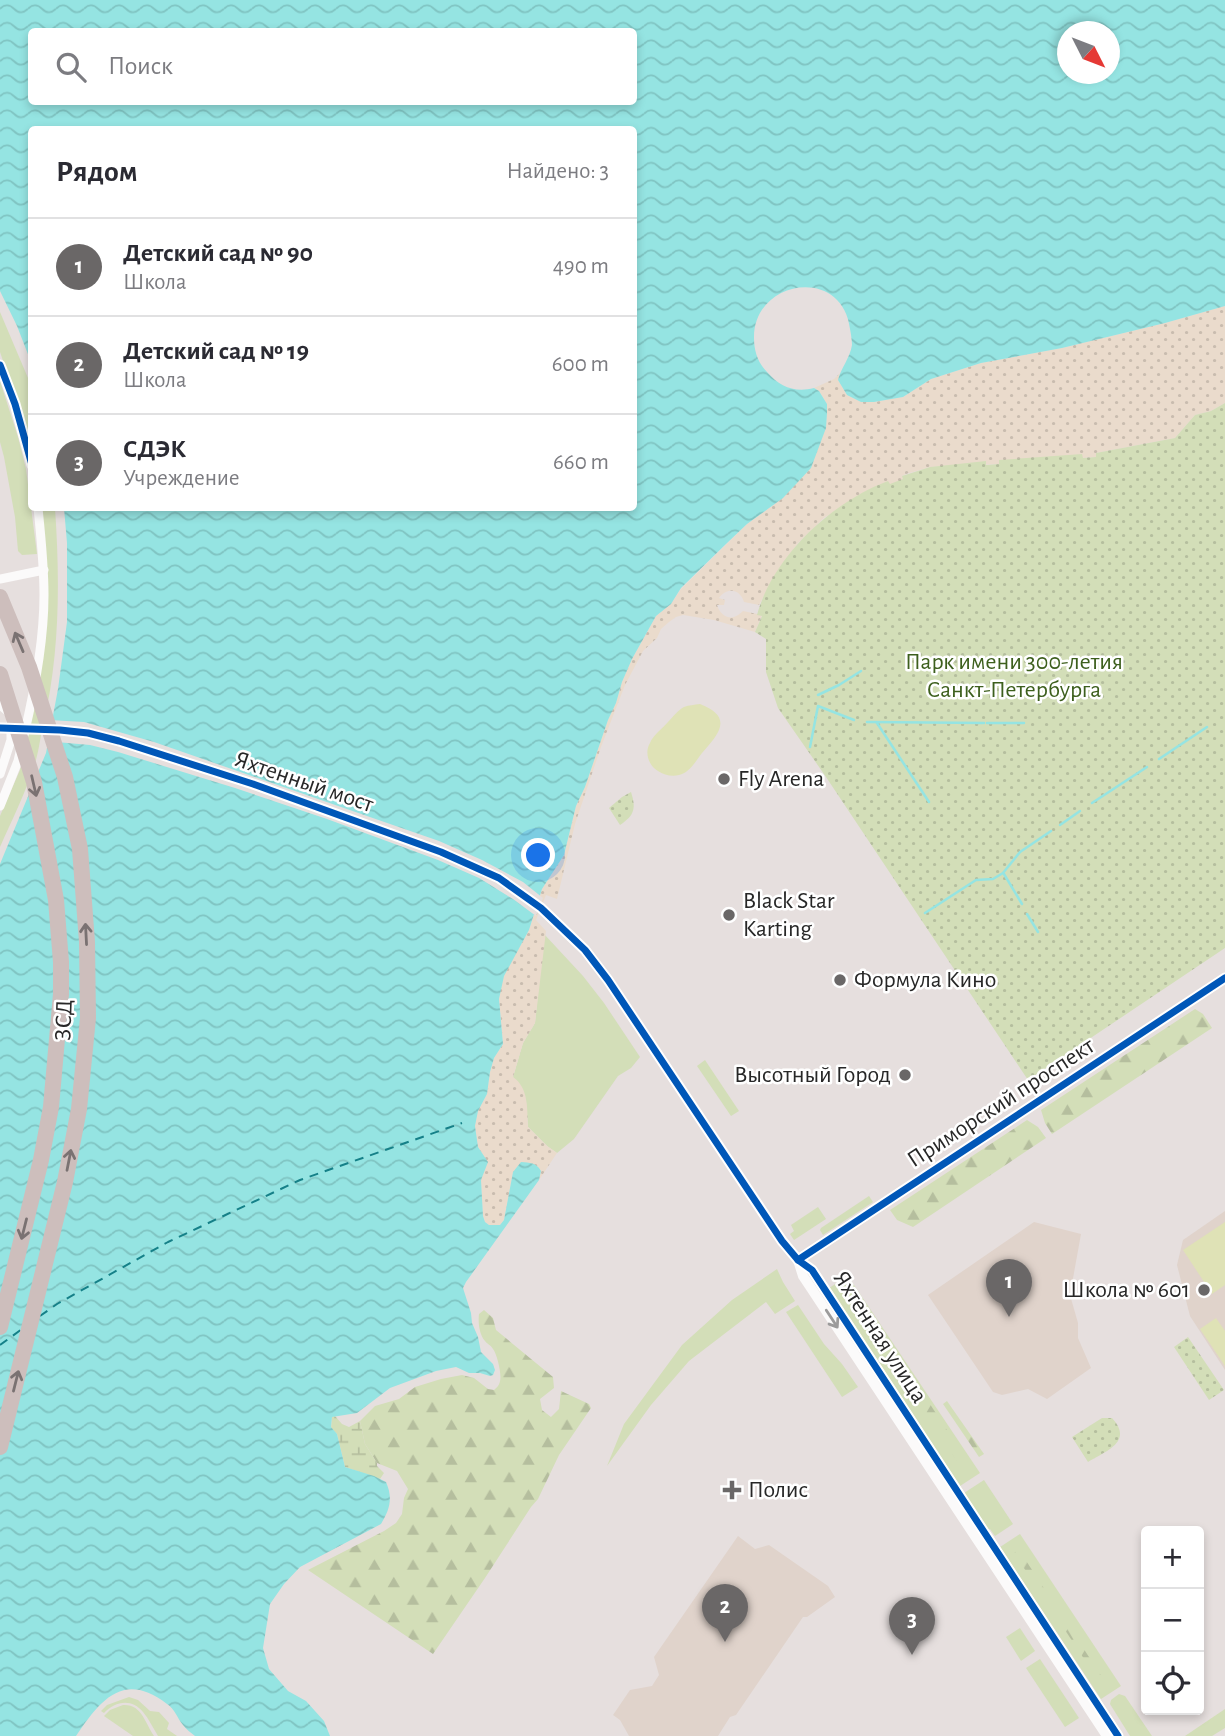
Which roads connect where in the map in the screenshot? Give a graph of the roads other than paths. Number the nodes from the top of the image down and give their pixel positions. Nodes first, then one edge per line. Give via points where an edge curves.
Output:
1 (0, 365) edge
2 (28, 451) edge
3 (38, 511) edge
4 (44, 570) junction
5 (0, 579) edge
6 (0, 597) edge
7 (0, 674) edge
8 (0, 705) edge
9 (0, 728) edge
10 (0, 774) edge
11 (0, 806) edge
12 (571, 937) joint
13 (1225, 978) edge
14 (798, 1260) junction
15 (0, 1327) edge
16 (0, 1447) edge
17 (1107, 1736) edge
18 (1118, 1736) edge

1 - 2 street
3 - 4 street
4 - 5 street
4 - 11 street via 41,647 33,697 18,761
16 -> 6 highway, ЗСД via 65,1182 79,1109 88,1018 85,916 73,813 29,667
7 -> 15 highway, ЗСД via 34,782 57,900 61,962 51,1107
8 - 10 street via 11,714 11,740
9 - 12 street, Яхтенный мост via 88,733 346,816 499,878
12 - 14 street, Яхтенная улица via 607,980
13 - 14 street, Приморский проспект
14 -> 17 street, Яхтенная улица via 803,1276
14 - 18 street, Яхтенная улица via 813,1270

